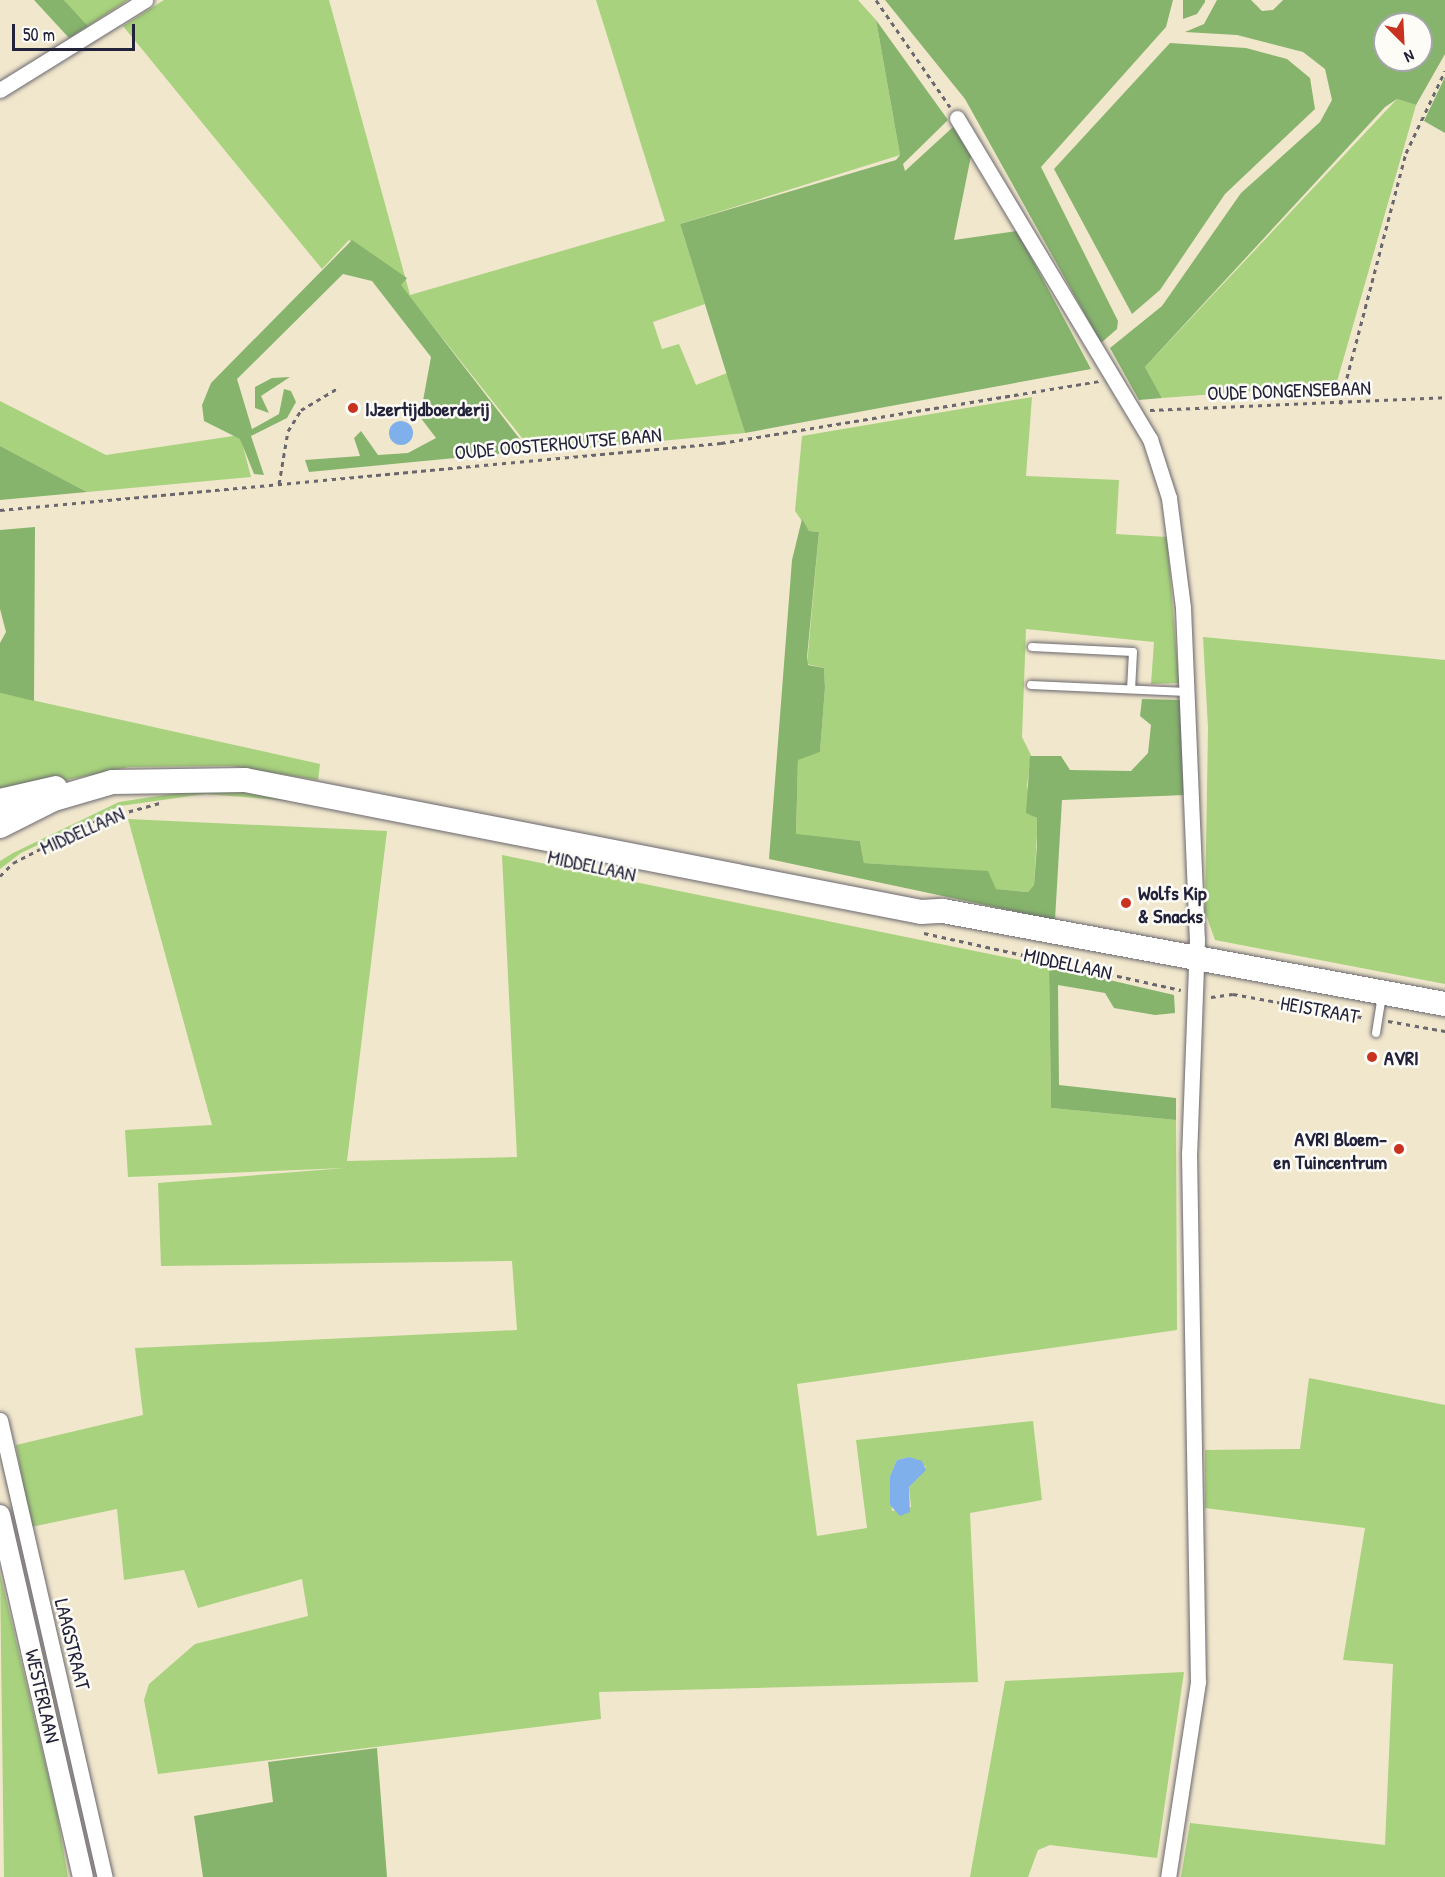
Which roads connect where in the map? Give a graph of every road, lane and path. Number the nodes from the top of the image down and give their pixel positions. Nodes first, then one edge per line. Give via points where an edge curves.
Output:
1 (145, 0) edge
2 (876, 0) edge
3 (1445, 70) edge
4 (0, 90) edge
5 (957, 118) joint
6 (1115, 382) junction
7 (338, 388) dead end
8 (1445, 397) edge
9 (1340, 404) junction
10 (1134, 410) junction
11 (279, 484) junction
12 (0, 510) edge
13 (1032, 647) dead end
14 (1031, 685) dead end
15 (1131, 689) junction
16 (1189, 692) junction
17 (84, 789) junction
18 (161, 792) junction
19 (0, 801) edge
20 (0, 826) edge
21 (0, 843) edge
22 (0, 876) edge
23 (917, 921) junction
24 (1195, 976) junction
25 (1445, 1004) edge
26 (1380, 1007) junction
27 (1445, 1019) edge
28 (1445, 1031) edge
29 (1376, 1033) dead end
30 (0, 1420) edge
31 (0, 1515) edge
32 (83, 1877) edge
33 (105, 1877) edge
34 (1168, 1877) edge

1 - 4 street
2 - 5 path
3 - 9 path via 1406,153
5 - 6 street
6 - 10 street
6 - 11 path, OUDE OOSTERHOUTSE BAAN via 1040,388 722,443
7 - 11 path via 302,410 288,431
8 - 9 path, OUDE DONGENSEBAAN
9 - 10 path, OUDE DONGENSEBAAN
10 - 16 street via 1169,498
11 - 12 path, OUDE OOSTERHOUTSE BAAN
13 - 15 lane via 1133,652
14 - 15 lane
15 - 16 lane
16 - 24 street
17 - 18 main road, MIDDELLAAN
17 - 19 main road via 48,788
17 - 20 main road, MIDDELLAAN
18 - 21 main road, MIDDELLAAN via 81,805
18 - 22 path, MIDDELLAAN via 13,863
18 - 23 main road, MIDDELLAAN via 222,778 295,787
23 - 24 main road, MIDDELLAAN
23 - 24 path, MIDDELLAAN via 1157,981
24 - 26 main road, HEISTRAAT
24 - 26 path, HEISTRAAT via 1233,994
24 - 34 street via 1189,1153 1198,1682
25 - 26 main road, HEISTRAAT
26 - 27 main road, HEISTRAAT
26 - 28 path, HEISTRAAT
26 - 29 lane
30 - 33 street, LAAGSTRAAT
31 - 32 street, WESTERLAAN

